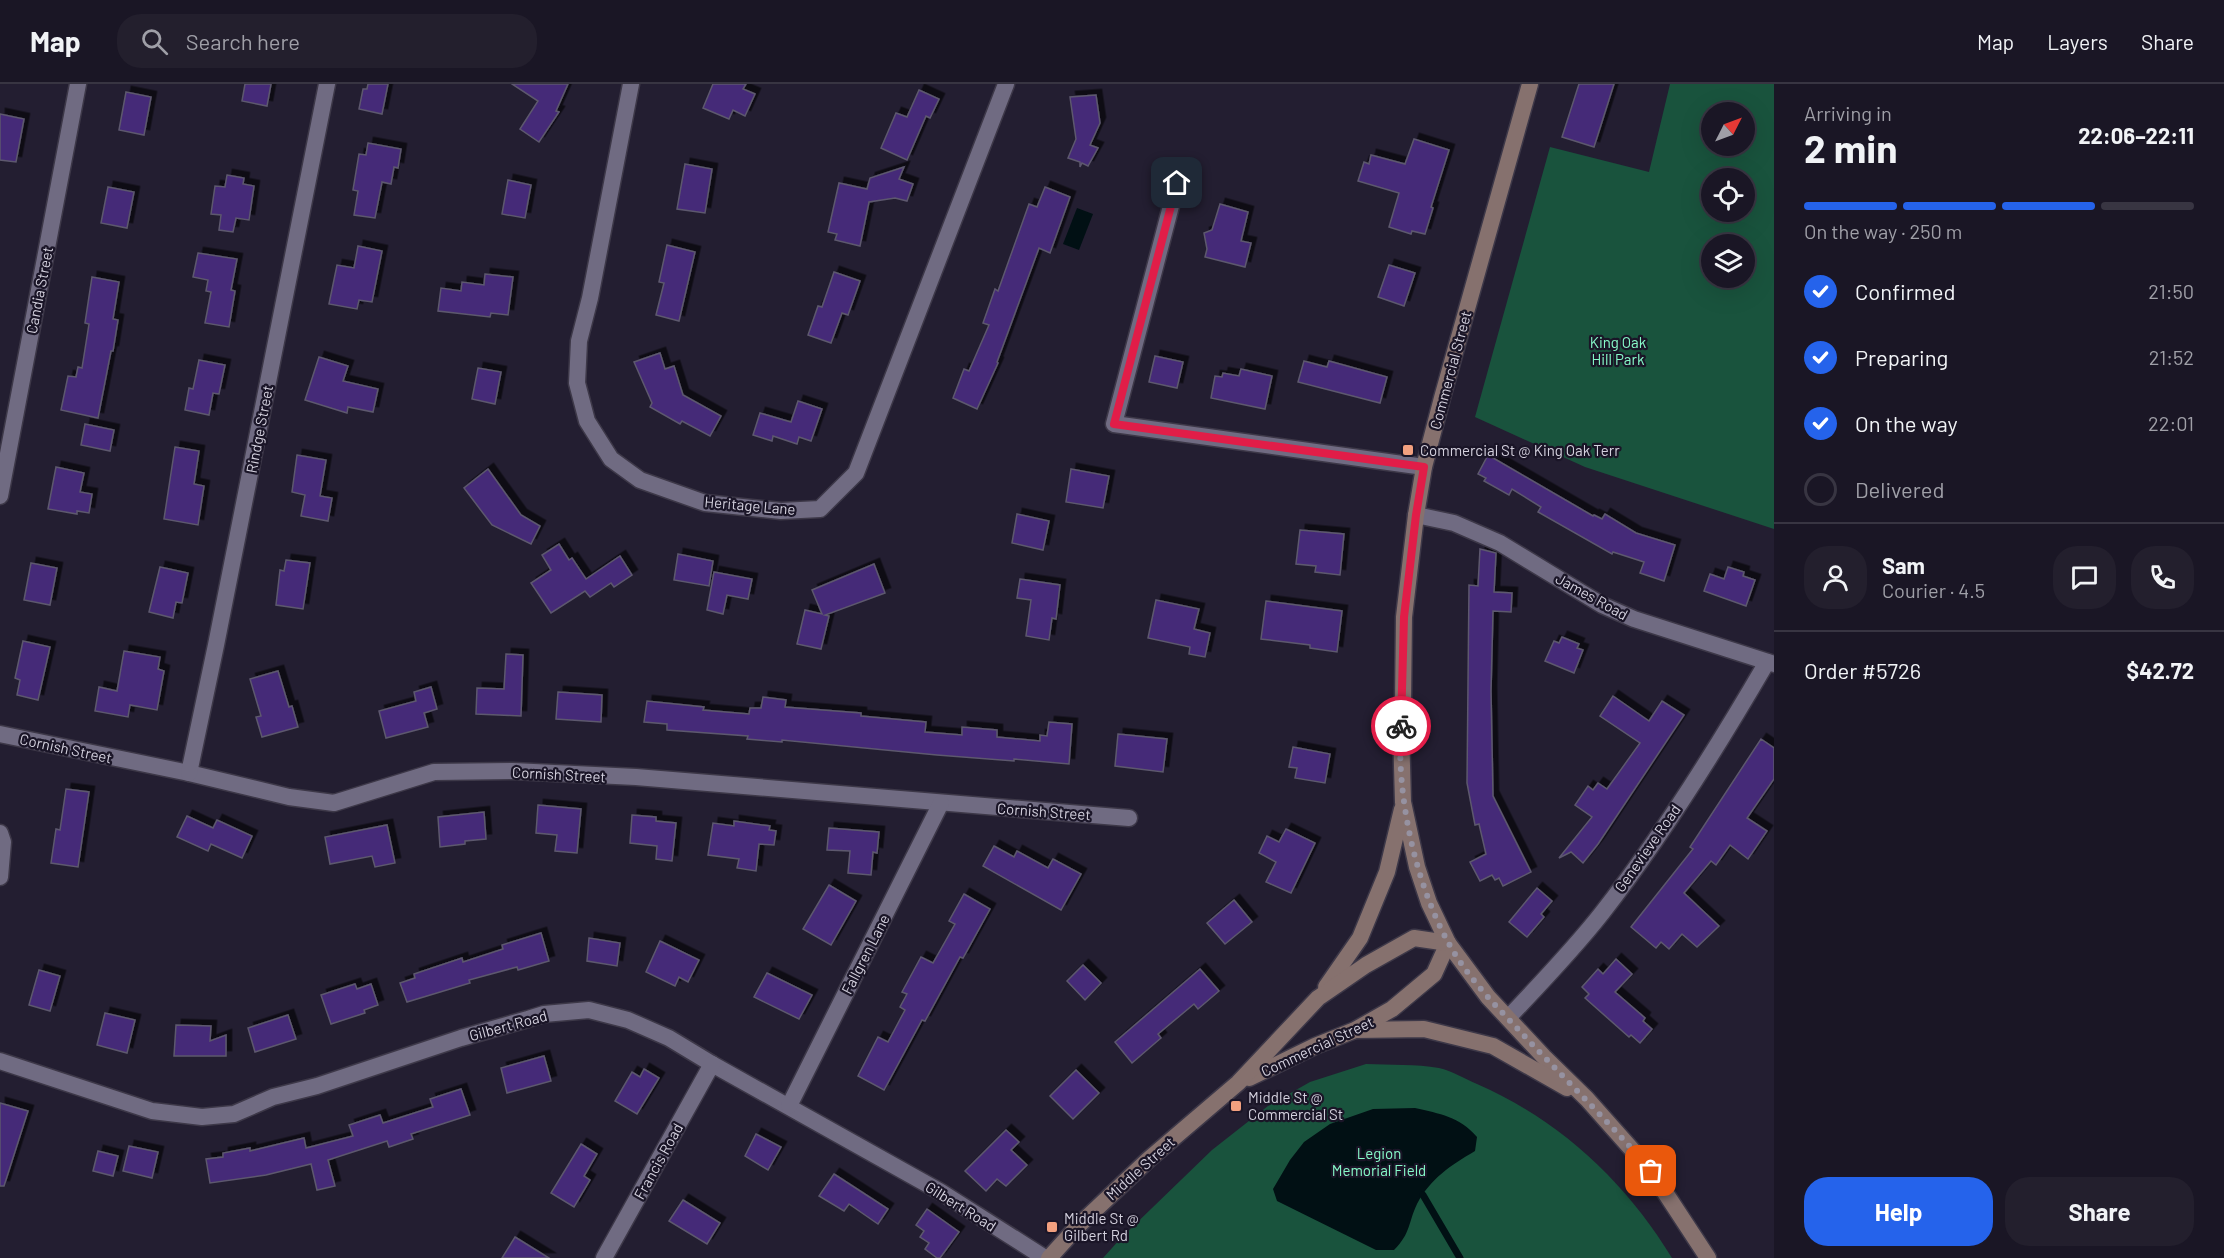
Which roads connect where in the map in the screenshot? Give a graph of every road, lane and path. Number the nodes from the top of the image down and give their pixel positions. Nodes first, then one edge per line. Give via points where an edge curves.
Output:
1 (78, 84) edge
2 (327, 84) edge
3 (631, 84) edge
4 (1006, 84) edge
5 (1530, 84) edge
6 (1177, 183) dead end
7 (1424, 467) junction
8 (0, 496) edge
9 (1416, 515) junction
10 (1770, 663) edge
11 (0, 734) edge
12 (189, 773) junction
13 (1403, 802) junction
14 (941, 803) junction
15 (1129, 818) dead end
16 (0, 833) edge
17 (0, 877) edge
18 (1448, 943) junction
19 (1318, 998) junction
20 (1508, 1018) junction
21 (1355, 1030) junction
22 (0, 1061) edge
23 (712, 1064) junction
24 (1238, 1083) junction
25 (1587, 1099) junction
26 (789, 1106) junction
27 (604, 1258) edge
28 (1047, 1258) edge
29 (1708, 1258) edge

1 - 8 street, Candia Street
2 - 12 street, Rindge Street
3 - 4 street, Heritage Lane via 579,341 577,383 587,421 611,459 640,480 705,502 781,511 820,509 856,473
5 - 7 main road, Commercial Street
6 - 7 street via 1114,424
7 - 9 main road, Commercial Street
9 - 10 street, James Road via 1454,524 1500,543 1634,620
9 - 13 main road, Commercial Street via 1404,617
10 - 20 street, Genevieve Road via 1602,913
11 - 12 street, Cornish Street
12 - 14 street, Cornish Street via 289,797 334,803 434,772 513,771 636,777
13 - 18 main road, Commercial Street via 1417,867
13 - 19 main road via 1387,872 1360,938
14 - 15 street, Cornish Street
14 - 26 street, Fallgren Lane
16 - 17 street
18 - 19 main road, Commercial Street via 1414,938
18 - 20 main road, Commercial Street
18 - 21 main road, Commercial Street via 1434,975 1392,1009
19 - 24 main road, Commercial Street
20 - 25 main road, Commercial Street
21 - 24 main road, Commercial Street
21 - 25 main road via 1425,1029 1493,1046
22 - 23 street, Gilbert Road via 152,1111 202,1117 234,1114 273,1097 544,1014 589,1010 628,1020 669,1038
23 - 26 street, Gilbert Road
23 - 27 street, Francis Road
24 - 28 main road, Middle Street via 1140,1166
25 - 29 main road, Commercial Street via 1651,1171
26 - 28 street, Gilbert Road via 941,1192

